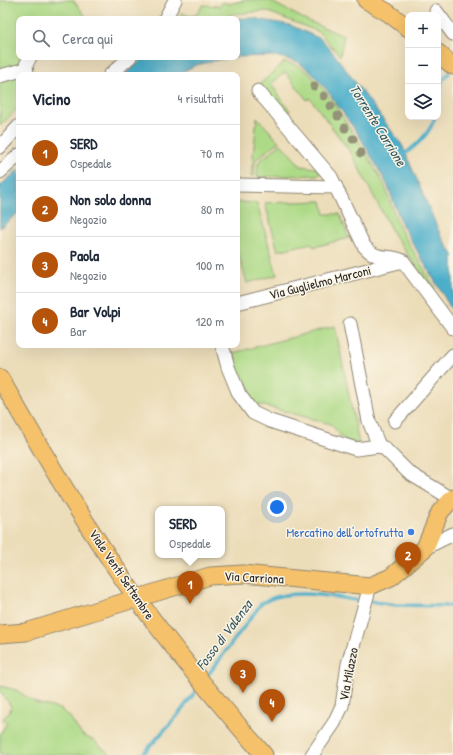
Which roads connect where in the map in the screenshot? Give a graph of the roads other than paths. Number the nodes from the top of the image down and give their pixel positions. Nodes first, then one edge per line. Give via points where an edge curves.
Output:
1 (175, 0) edge
2 (366, 0) edge
3 (434, 9) edge
4 (167, 16) edge
5 (405, 26) edge
6 (453, 34) edge
7 (441, 56) edge
8 (127, 60) edge
9 (453, 66) edge
10 (28, 67) edge
11 (113, 72) edge
12 (0, 76) edge
13 (258, 91) dead end
14 (16, 129) edge
15 (0, 147) edge
16 (16, 159) edge
17 (0, 172) edge
18 (240, 185) edge
19 (336, 187) junction
20 (402, 262) junction
21 (240, 302) edge
22 (350, 324) dead end
23 (453, 328) edge
24 (223, 348) edge
25 (453, 355) edge
26 (0, 378) edge
27 (395, 422) dead end
28 (379, 446) junction
29 (452, 499) edge
30 (453, 534) edge
31 (425, 548) junction
32 (370, 589) junction
33 (136, 598) junction
34 (0, 634) edge
35 (264, 755) edge
36 (312, 755) edge

1 - 4 street
2 - 5 main road
3 - 6 street
7 - 9 main road
8 - 11 street
10 - 12 street
13 - 19 street, Via Guglielmo Marconi via 331,177
14 - 15 street
16 - 17 street
18 - 19 street
19 - 20 street, Via Guglielmo Marconi via 364,246 370,253 380,258 395,257
20 - 21 street, Via Guglielmo Marconi
20 - 23 street
22 - 28 street via 369,421
24 - 28 street via 239,394 253,413 356,449
25 - 27 street
26 - 33 main road, Viale Venti Settembre
28 - 29 street via 389,452 409,473
29 - 31 main road via 440,512
30 - 31 street
31 - 32 main road via 391,576
32 - 33 main road, Via Carriona via 242,574 210,576
32 - 36 street, Via Milazzo via 348,664 342,706 334,723
33 - 34 main road, Via Carriona via 26,632
33 - 35 main road, Viale Venti Settembre via 192,670

